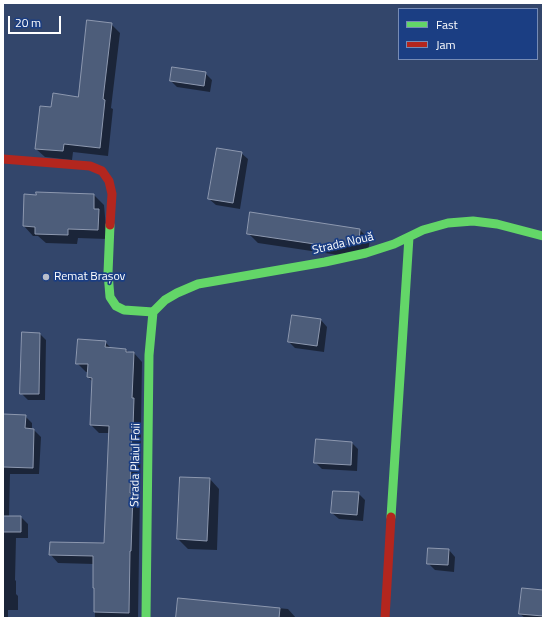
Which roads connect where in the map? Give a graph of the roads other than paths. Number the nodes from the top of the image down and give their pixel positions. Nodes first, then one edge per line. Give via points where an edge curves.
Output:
1 (3, 159) edge
2 (543, 236) edge
3 (409, 237) junction
4 (153, 312) junction
5 (146, 618) edge
6 (385, 618) edge

1 - 4 street via 90,166 102,171 109,181 112,194 108,273 110,297 116,306 124,310
2 - 3 street, Strada Nouă via 497,224 473,221 448,223
3 - 4 street, Strada Nouă via 366,253 198,284 176,293
3 - 6 street
4 - 5 street, Strada Plaiul Foii via 149,355

